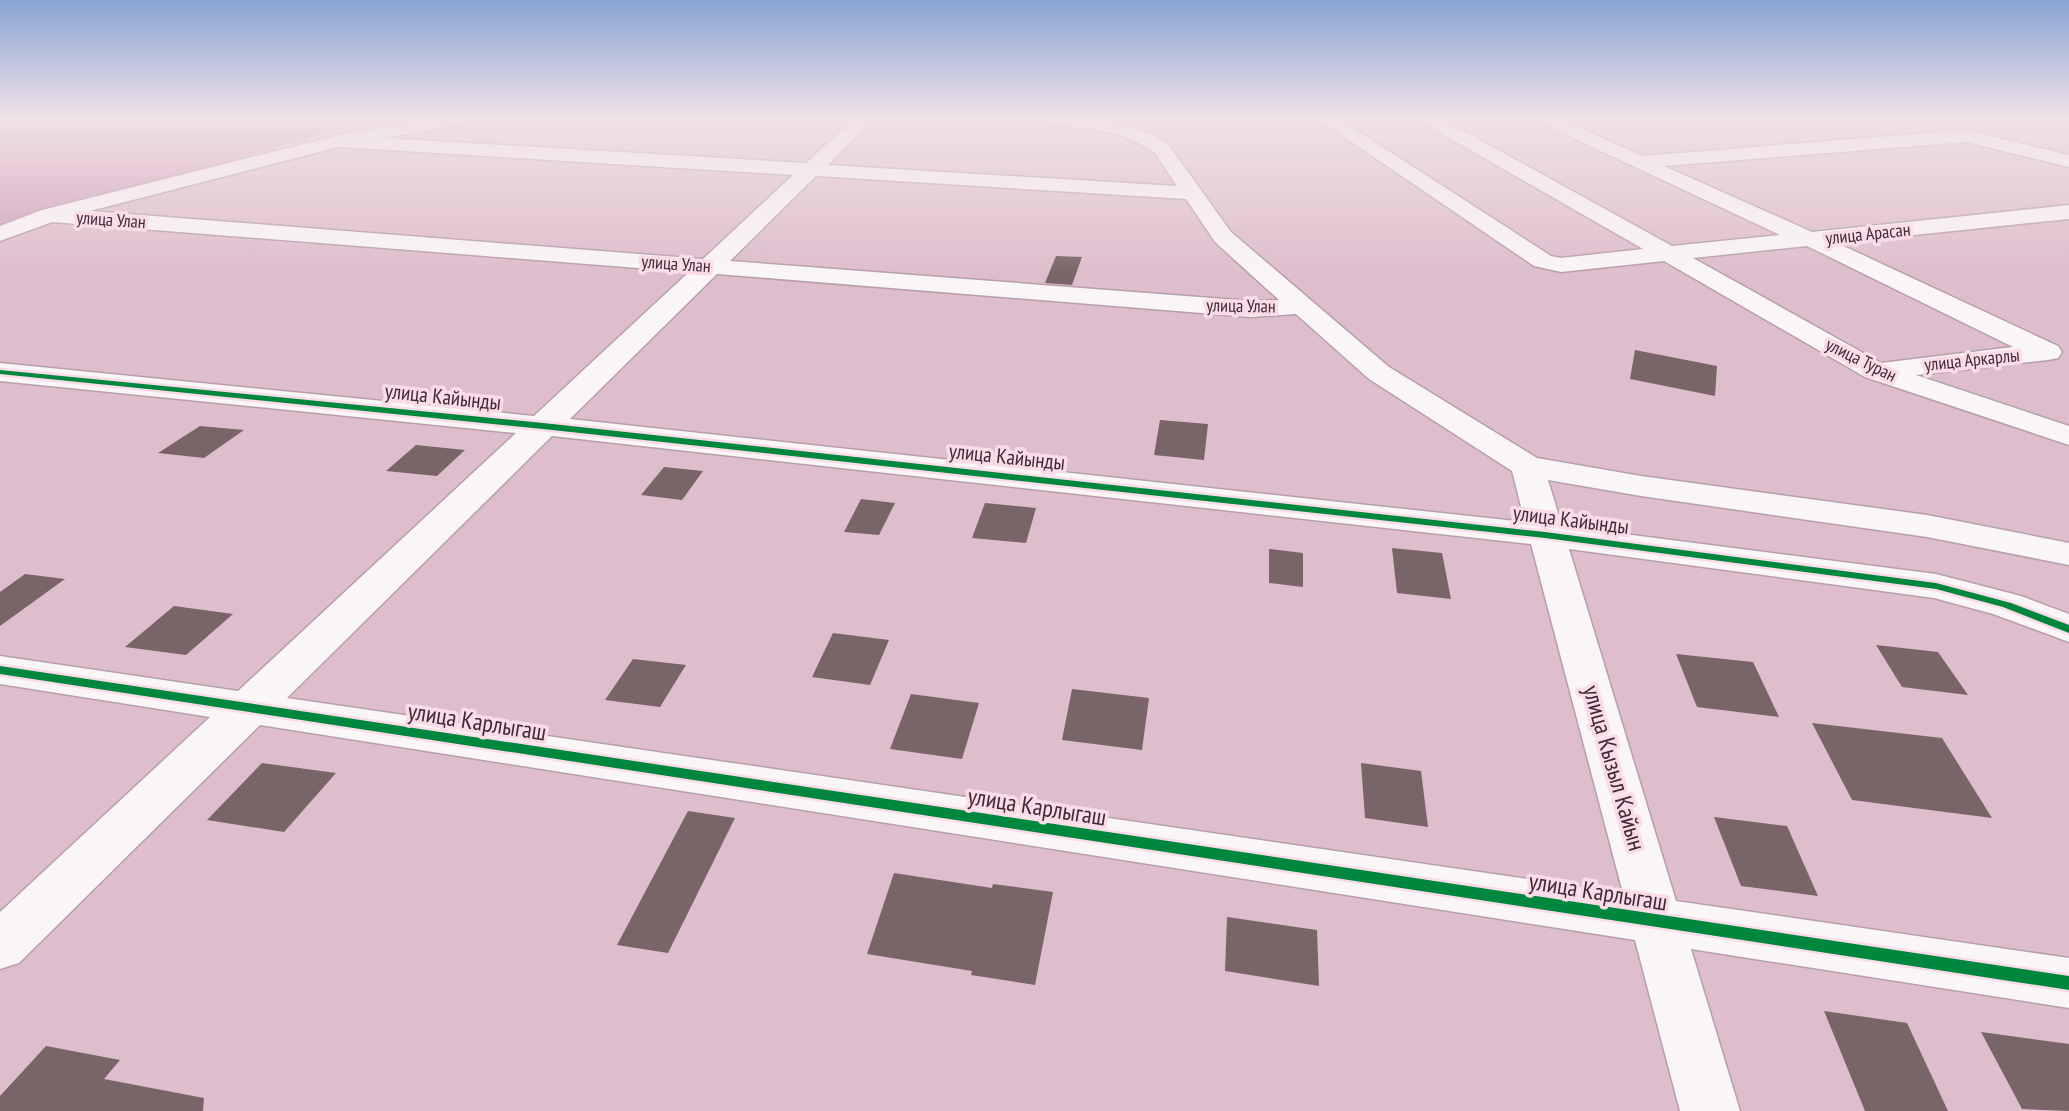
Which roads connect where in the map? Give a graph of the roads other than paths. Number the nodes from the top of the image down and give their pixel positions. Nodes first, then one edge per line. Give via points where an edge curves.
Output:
1 (222, 171) edge
2 (810, 171) edge
3 (858, 171) edge
4 (1177, 171) edge
5 (1406, 171) edge
6 (1520, 171) edge
7 (1654, 171) edge
8 (1192, 192) junction
9 (2069, 212) edge
10 (50, 215) junction
11 (0, 233) edge
12 (1812, 240) junction
13 (1667, 255) junction
14 (710, 267) junction
15 (1303, 306) junction
16 (2057, 351) edge
17 (1875, 371) junction
18 (0, 372) edge
19 (543, 426) junction
20 (2069, 436) edge
21 (1527, 466) junction
22 (1545, 535) junction
23 (2069, 554) edge
24 (2069, 629) edge
25 (0, 670) edge
26 (248, 709) junction
27 (1659, 923) junction
28 (0, 946) edge
29 (2069, 983) edge
30 (1710, 1111) edge

1 - 10 street
2 - 14 street
3 - 8 street
4 - 8 street
5 - 13 street, улица Арасан via 1543,261 1561,265
6 - 13 street, улица Туран
7 - 12 street
8 - 15 street via 1223,237
9 - 12 street, улица Арасан
10 - 11 street
10 - 14 street, улица Улан
12 - 13 street, улица Арасан
12 - 16 street
13 - 17 street, улица Туран
14 - 15 street, улица Улан via 1251,309
14 - 19 street
15 - 21 street via 1379,373
16 - 17 street, улица Аркарлы
17 - 20 street, улица Туран
18 - 19 street, улица Кайынды
19 - 22 street, улица Кайынды
19 - 26 street
21 - 22 street, улица Кызыл Кайын
21 - 23 street via 1927,526
22 - 24 street, улица Кайынды via 1936,586 2007,605
22 - 27 street, улица Кызыл Кайын
25 - 26 street, улица Карлыгаш
26 - 27 street, улица Карлыгаш
26 - 28 street
27 - 29 street, улица Карлыгаш
27 - 30 street, улица Кызыл Кайын

